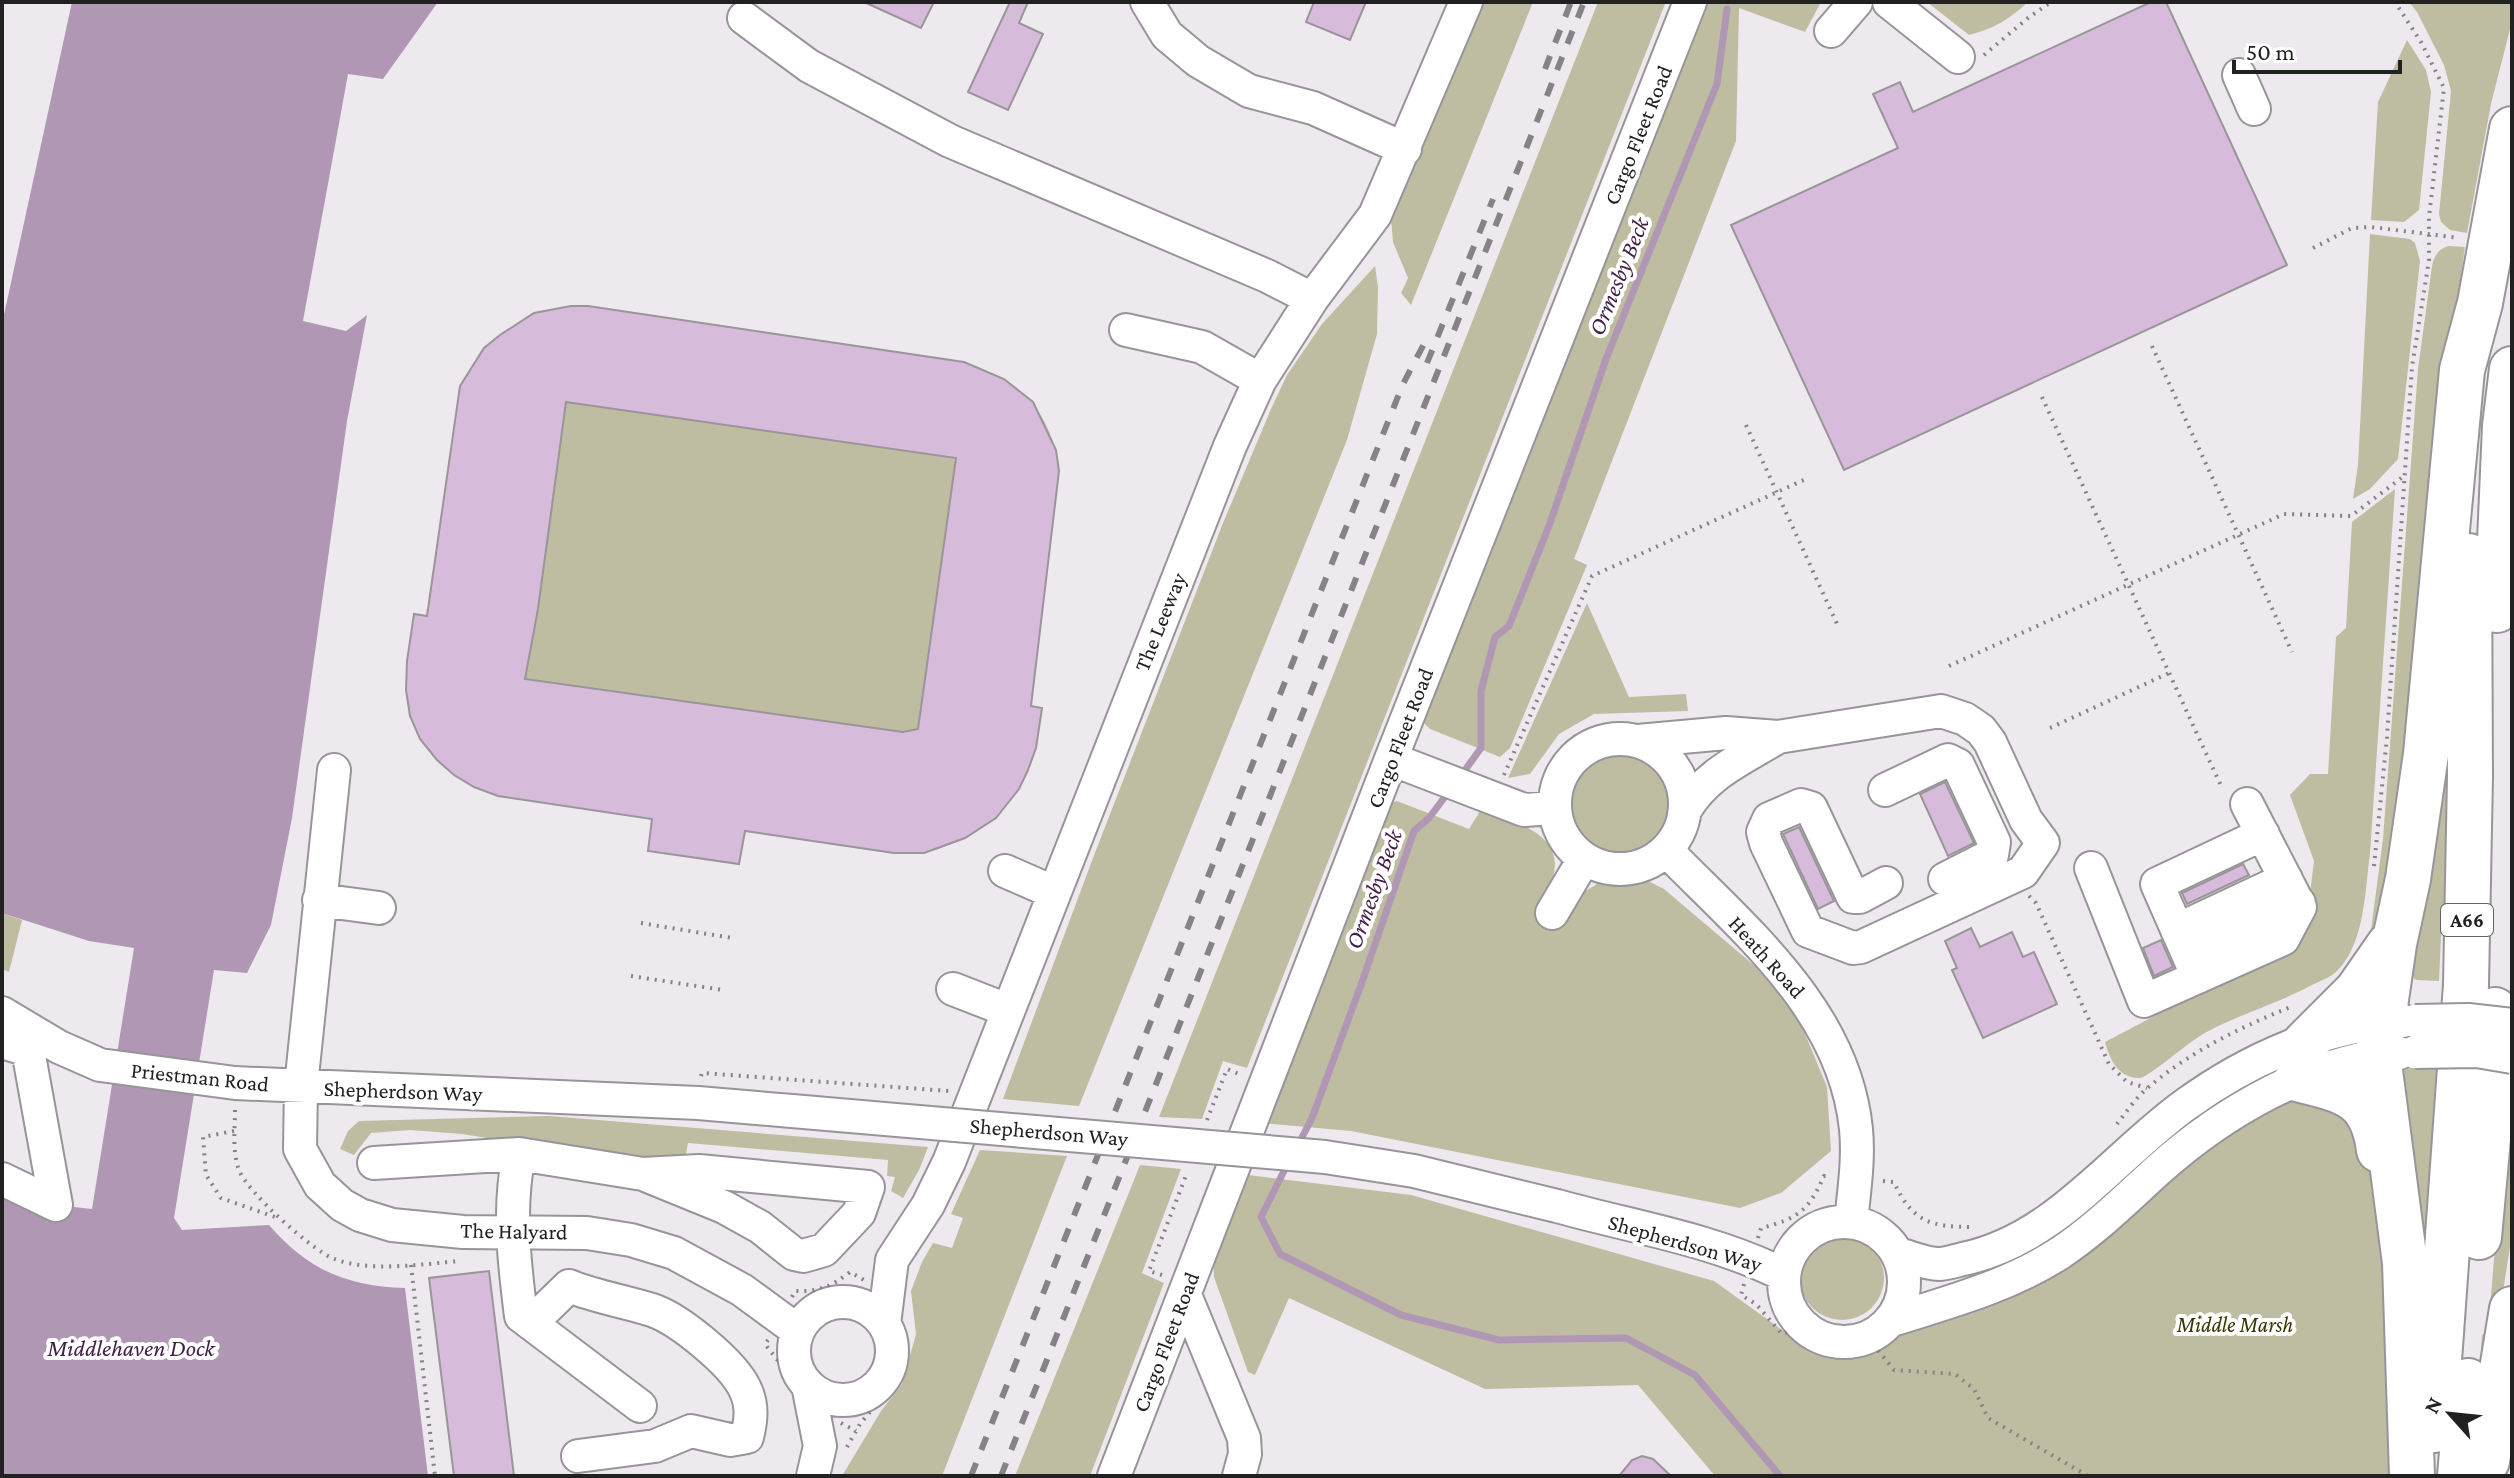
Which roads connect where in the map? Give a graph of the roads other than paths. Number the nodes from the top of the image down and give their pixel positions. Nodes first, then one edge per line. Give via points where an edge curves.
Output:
1 (1147, 2) edge
2 (1690, 2) edge
3 (1856, 2) edge
4 (1889, 2) edge
5 (1455, 9) edge
6 (744, 18) dead end
7 (1831, 31) dead end
8 (1958, 57) road end
9 (2239, 75) dead end
10 (2254, 109) dead end
11 (2512, 129) edge
12 (1405, 149) junction
13 (1312, 299) junction
14 (2480, 303) junction
15 (1126, 330) dead end
16 (2512, 369) edge
17 (1260, 380) junction
18 (2505, 426) junction
19 (2512, 500) edge
20 (1778, 737) junction
21 (1638, 741) junction
22 (1404, 764) junction
23 (334, 770) dead end
24 (1885, 790) dead end
25 (2235, 796) road end
26 (1555, 808) junction
27 (1685, 810) junction
28 (2267, 842) junction
29 (1666, 850) junction
30 (1584, 859) junction
31 (1005, 871) dead end
32 (1945, 879) dead end
33 (2097, 882) dead end
34 (1886, 883) dead end
35 (2292, 891) junction
36 (1053, 892) junction
37 (319, 900) junction
38 (379, 908) dead end
39 (1552, 913) dead end
40 (2396, 935) junction
41 (2182, 942) junction
42 (953, 989) dead end
43 (1007, 1010) junction
44 (2, 1023) edge
45 (2512, 1025) edge
46 (2398, 1038) junction
47 (2512, 1057) edge
48 (2301, 1061) junction
49 (301, 1086) junction
50 (519, 1154) junction
51 (374, 1163) dead end
52 (643, 1174) junction
53 (2, 1179) edge
54 (2397, 1216) junction
55 (1851, 1222) junction
56 (512, 1231) junction
57 (1898, 1254) junction
58 (892, 1260) junction
59 (1782, 1274) junction
60 (1185, 1295) junction
61 (837, 1302) junction
62 (2512, 1309) edge
63 (531, 1323) junction
64 (1880, 1329) junction
65 (798, 1331) junction
66 (894, 1331) junction
67 (808, 1385) junction
68 (861, 1396) junction
69 (640, 1406) dead end
70 (578, 1456) dead end
71 (825, 1458) edge
72 (1114, 1476) edge
73 (1239, 1476) edge
74 (2412, 1476) edge
75 (2430, 1476) edge
76 (2460, 1476) edge
77 (2485, 1476) edge

1 - 12 street via 1167,35 1249,91 1313,108
2 - 22 street, Cargo Fleet Road
3 - 7 street
4 - 8 street
5 - 12 street, The Leeway
6 - 13 street via 809,66 950,141
9 - 10 street
11 - 14 highway, A66
12 - 13 street, The Leeway via 1375,215
13 - 17 street, The Leeway
14 - 40 highway, A66 via 2462,370 2426,754
14 - 75 highway, A66 via 2469,514 2466,985
15 - 17 street via 1202,347
16 - 18 highway, A66
17 - 36 street, The Leeway
18 - 19 highway, A66
18 - 76 highway, A66 via 2497,586 2499,891 2492,1095
20 - 21 street via 1726,733
20 - 27 street via 1718,771
20 - 34 street via 1941,711 1965,719 1990,742 2026,820 2043,843 2023,872 1861,947 1808,931 1766,843 1763,832 1769,819 1801,805 1811,808 1853,897
21 - 26 street via 1614,739 1590,746 1571,761 1558,783
21 - 27 street via 1674,767 1684,788
22 - 26 street via 1524,810
22 - 60 street, Cargo Fleet Road
23 - 37 street, The Halyard
24 - 32 street via 1948,760 1958,765 1994,842 1992,855
25 - 28 street
26 - 30 street via 1559,828
27 - 29 street via 1679,832
28 - 35 street
28 - 41 street via 2157,884
29 - 30 street via 1627,870
29 - 55 street, Heath Road via 1785,972 1834,1051 1855,1126
30 - 39 street
31 - 36 street
33 - 41 street via 2144,1001
35 - 41 street
35 - 41 street via 2300,907 2283,939
36 - 43 street, The Leeway
37 - 38 street
37 - 49 street, The Halyard
40 - 46 highway, A66
40 - 48 highway
42 - 43 street
43 - 58 street, The Leeway via 949,1162
44 - 49 street, Priestman Road via 100,1065
44 - 53 street via 28,1050 56,1205
45 - 46 street, bridge via 2468,1020
46 - 47 street, bridge
46 - 48 street via 2345,1029
46 - 54 highway, A66
48 - 54 highway via 2372,1118 2384,1192
48 - 57 street via 2238,1071 2212,1087 2045,1224 2002,1248 1940,1264
48 - 64 street via 2160,1168 2060,1253 2012,1278
49 - 56 street, The Halyard via 300,1149 320,1185 342,1205 392,1225
49 - 59 street, Shepherdson Way, bridge via 698,1103 1325,1157 1414,1171 1557,1206 1701,1243
50 - 51 street
50 - 52 street
50 - 56 street
52 - 52 street via 699,1171 868,1187 859,1213 824,1250 803,1256 724,1207
54 - 74 highway, A66 via 2405,1263
55 - 57 street via 1870,1227
55 - 59 street, Shepherdson Way via 1812,1230 1797,1243
56 - 63 street via 521,1316
56 - 65 street, The Halyard via 587,1233 674,1253 742,1290
57 - 64 street via 1904,1274 1901,1304
58 - 61 street, The Leeway
58 - 66 street, The Leeway
59 - 64 street, Shepherdson Way via 1789,1309 1803,1328 1821,1339 1846,1344
60 - 72 street, Cargo Fleet Road
60 - 73 street via 1244,1438
61 - 65 street via 807,1317
61 - 66 street via 870,1309
62 - 77 highway
63 - 69 street
63 - 70 street via 569,1286 655,1311 713,1349 745,1389 752,1417 747,1437 730,1440 691,1431 655,1446
65 - 67 street via 795,1359
66 - 68 street via 889,1369 880,1384
67 - 68 street via 833,1399
67 - 71 street
68 - 71 street

